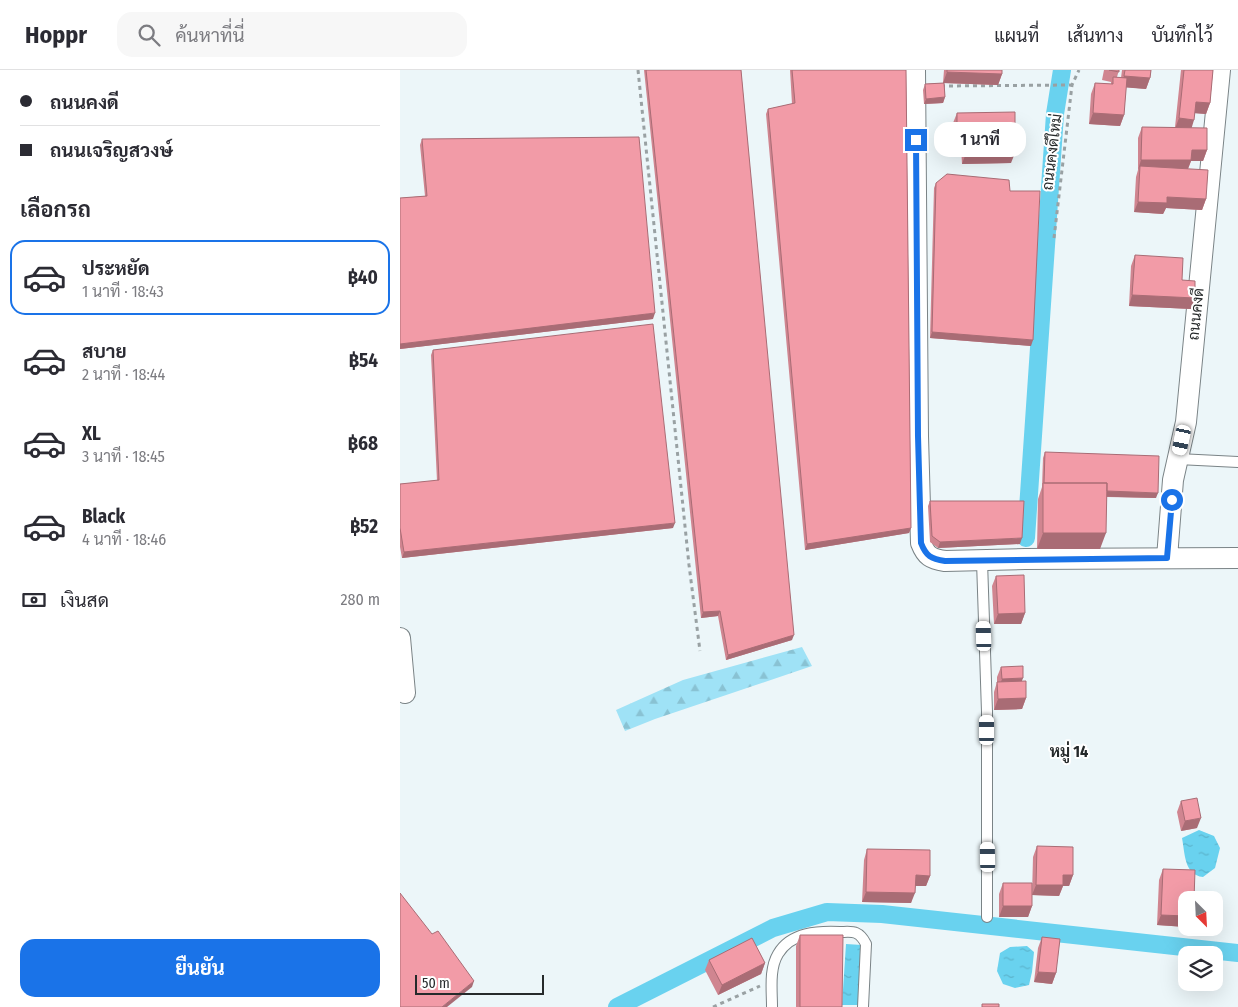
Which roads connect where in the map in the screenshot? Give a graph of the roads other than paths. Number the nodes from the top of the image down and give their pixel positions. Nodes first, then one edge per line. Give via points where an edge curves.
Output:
1 (1220, 70) edge
2 (916, 78) edge
3 (1178, 459) junction
4 (1238, 462) edge
5 (1167, 558) junction
6 (1238, 558) edge
7 (982, 561) junction
8 (400, 638) edge
9 (405, 693) dead end
10 (987, 917) dead end
11 (772, 1007) edge
12 (863, 1007) edge

1 - 3 street, ถนนคงดี via 1186,422
2 - 7 street via 921,543 925,554 934,560
3 - 4 lane
3 - 5 street, ถนนคงดี via 1173,480
5 - 6 street
5 - 7 street
7 - 10 lane via 987,712
8 - 9 street
11 - 12 lane via 774,962 779,952 790,941 824,931 856,933 866,944

